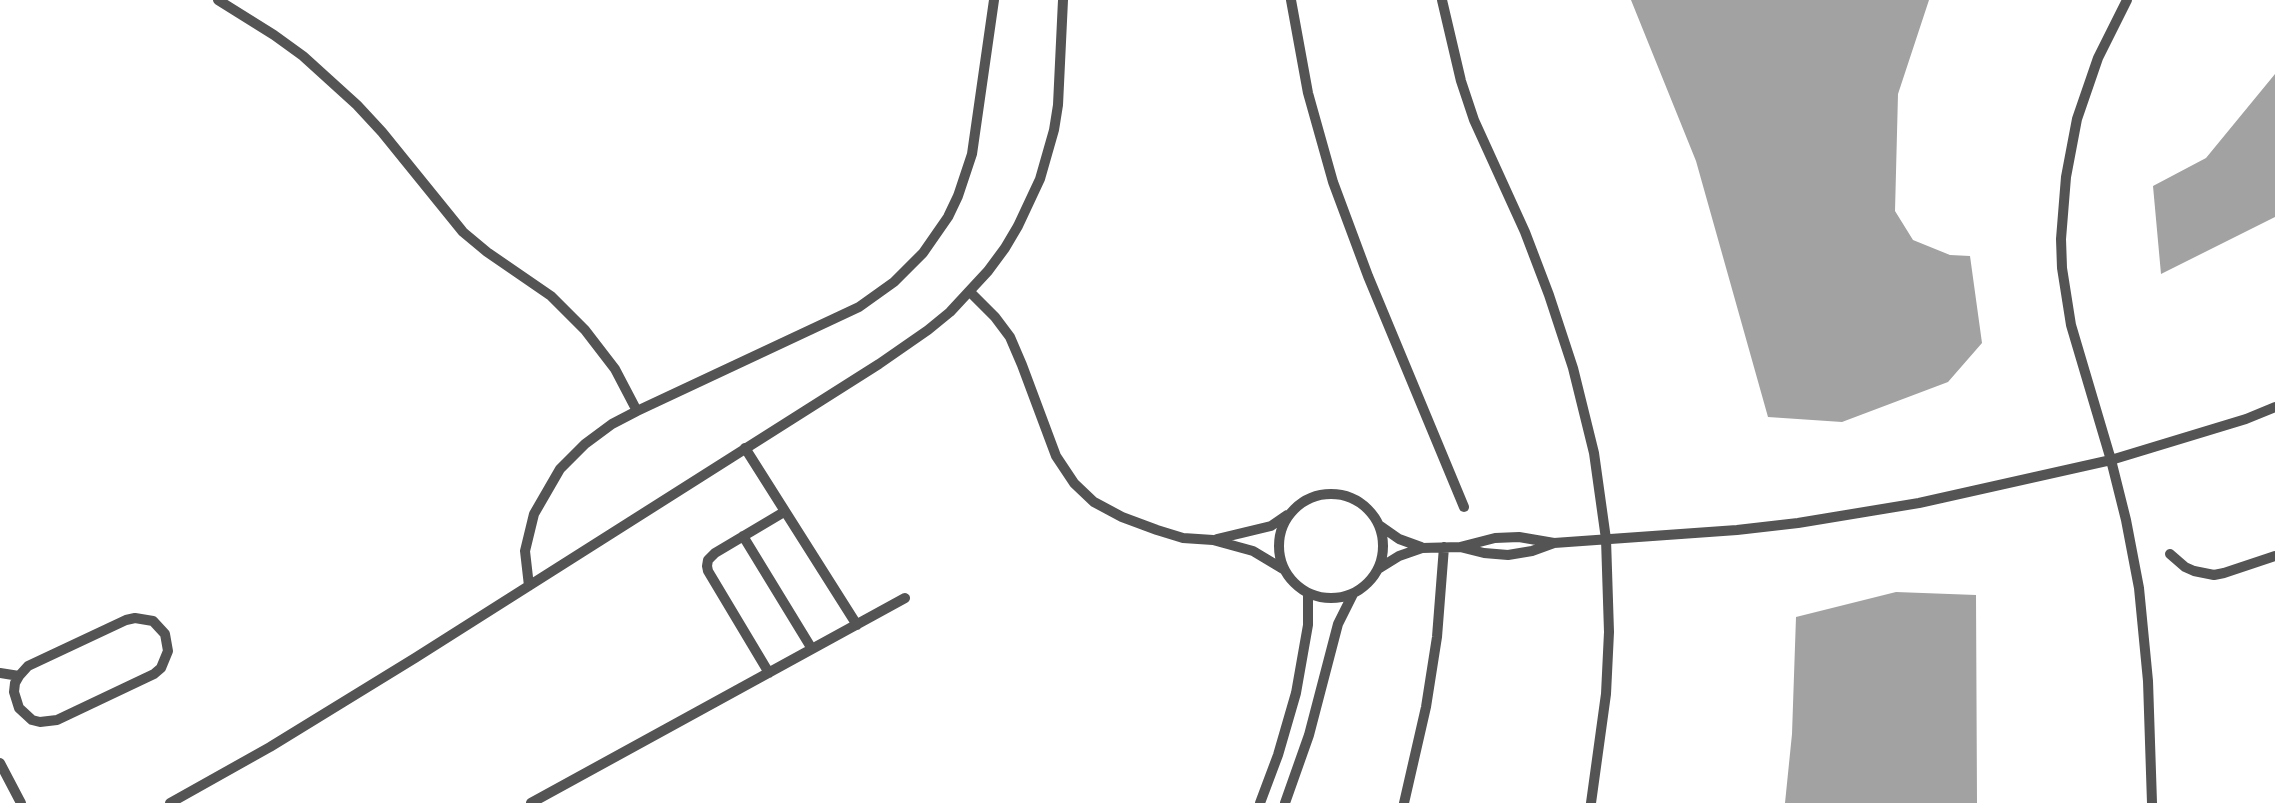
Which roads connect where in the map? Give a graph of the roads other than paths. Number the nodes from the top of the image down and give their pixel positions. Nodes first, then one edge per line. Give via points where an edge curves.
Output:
1 (218, 0) edge
2 (994, 0) edge
3 (1062, 0) edge
4 (1291, 0) edge
5 (1442, 0) edge
6 (2127, 0) edge
7 (970, 292) junction
8 (2275, 408) edge
9 (637, 412) junction
10 (745, 448) junction
11 (2111, 460) junction
12 (1464, 507) dead end
13 (784, 512) junction
14 (1290, 514) junction
15 (1378, 524) junction
16 (743, 536) junction
17 (1606, 539) junction
18 (1213, 540) junction
19 (1554, 543) junction
20 (1444, 547) junction
21 (1460, 547) junction
22 (1422, 548) junction
23 (2170, 554) dead end
24 (2275, 556) edge
25 (1283, 569) junction
26 (1378, 570) junction
27 (529, 586) junction
28 (1308, 593) junction
29 (1353, 594) junction
30 (905, 598) dead end
31 (856, 625) junction
32 (812, 649) junction
33 (769, 672) junction
34 (0, 673) edge
35 (18, 676) junction
36 (0, 763) edge
37 (21, 803) edge
38 (170, 803) edge
39 (531, 803) edge
40 (1260, 803) edge
41 (1285, 803) edge
42 (1404, 803) edge
43 (1591, 803) edge
44 (2152, 803) edge

1 - 9 street via 303,56 357,105 463,232 486,252 551,296 585,330 615,369
2 - 9 street via 972,154 958,196 923,252 894,282 859,307
3 - 7 street via 1060,86 1048,155 1018,226
4 - 12 street via 1308,93 1333,182 1368,276
5 - 17 street via 1453,52 1474,120 1539,266 1573,368 1594,453
6 - 11 street via 2083,95 2071,144 2062,211 2062,268 2072,325
7 - 10 street via 905,346
7 - 18 street via 1010,337 1056,456 1074,483 1094,502 1122,517 1183,538
8 - 11 street
9 - 27 street via 612,424 584,444 550,483 534,514 527,538 525,562
10 - 13 street
10 - 27 street
11 - 17 street via 1979,491 1859,514 1737,530
11 - 44 street via 2139,588 2148,681
13 - 16 street
13 - 31 street
14 - 15 street via 1308,499 1331,494 1364,506
14 - 18 street via 1271,526
14 - 25 street via 1278,546
15 - 22 street via 1398,539
15 - 26 street via 1383,547
16 - 32 street
16 - 33 street via 711,556 707,566
17 - 19 street
17 - 43 street via 1608,663
18 - 25 street via 1253,551
19 - 21 street via 1507,537
19 - 21 street via 1508,555
20 - 21 street
20 - 22 street
20 - 42 street via 1436,645 1426,707
22 - 26 street via 1399,556
23 - 24 street via 2190,569 2214,574
25 - 28 street
26 - 29 street via 1363,588
27 - 38 street via 325,714
28 - 29 street via 1331,599
28 - 40 street via 1308,625 1296,693
29 - 41 street via 1338,624 1309,736
30 - 31 street
31 - 32 street
32 - 33 street
33 - 39 street
34 - 35 street
35 - 35 street via 14,692 19,708 32,720 49,722 154,674 166,660 168,642 153,621 126,620 28,666
36 - 37 street

